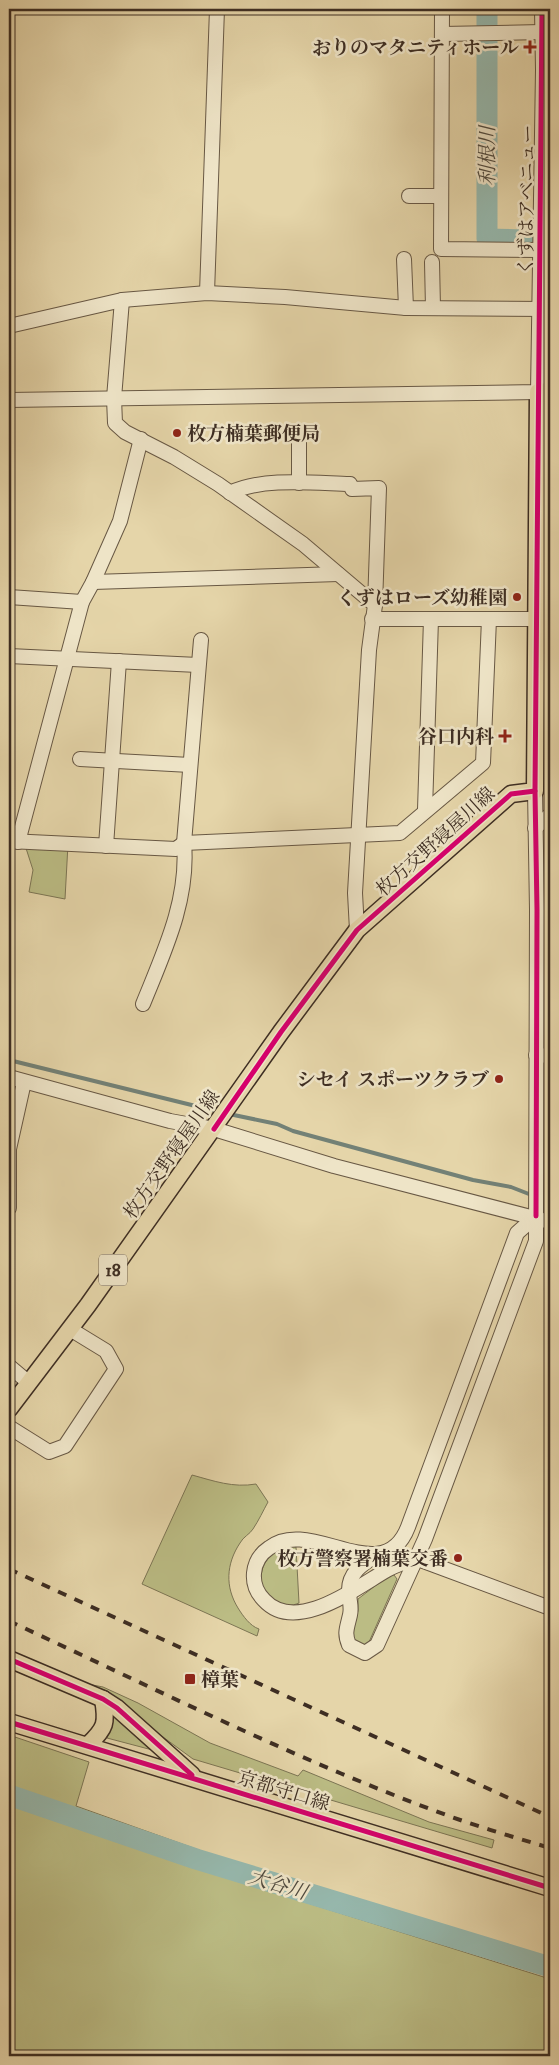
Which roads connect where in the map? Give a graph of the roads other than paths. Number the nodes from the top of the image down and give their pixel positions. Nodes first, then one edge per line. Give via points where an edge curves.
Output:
1 (217, 9) edge
2 (442, 9) edge
3 (542, 9) edge
4 (542, 32) junction
5 (442, 34) junction
6 (547, 70) edge
7 (409, 196) dead end
8 (441, 196) junction
9 (546, 235) edge
10 (541, 250) junction
11 (404, 259) dead end
12 (432, 262) dead end
13 (207, 293) junction
14 (122, 300) junction
15 (406, 308) junction
16 (433, 308) junction
17 (545, 309) edge
18 (9, 326) edge
19 (544, 391) edge
20 (114, 398) junction
21 (9, 400) edge
22 (299, 435) dead end
23 (141, 439) junction
24 (299, 483) junction
25 (230, 493) junction
26 (338, 574) junction
27 (93, 582) junction
28 (9, 597) edge
29 (82, 602) junction
30 (373, 612) junction
31 (430, 619) junction
32 (489, 619) junction
33 (543, 619) edge
34 (201, 640) dead end
35 (9, 656) edge
36 (66, 658) junction
37 (119, 661) junction
38 (198, 665) junction
39 (80, 759) dead end
40 (112, 761) junction
41 (190, 765) junction
42 (535, 790) junction
43 (425, 810) junction
44 (550, 815) edge
45 (535, 828) junction
46 (360, 834) junction
47 (13, 842) edge
48 (184, 843) junction
49 (106, 846) junction
50 (544, 910) edge
51 (357, 930) junction
52 (143, 1004) dead end
53 (536, 1056) junction
54 (550, 1056) edge
55 (9, 1077) edge
56 (24, 1082) junction
57 (214, 1128) junction
58 (9, 1208) edge
59 (536, 1216) junction
60 (550, 1222) edge
61 (70, 1329) junction
62 (9, 1366) edge
63 (28, 1382) junction
64 (9, 1409) edge
65 (9, 1427) edge
66 (378, 1554) junction
67 (415, 1558) junction
68 (349, 1594) junction
69 (550, 1608) edge
70 (9, 1659) edge
71 (103, 1699) junction
72 (9, 1722) edge
73 (88, 1745) junction
74 (196, 1778) junction
75 (550, 1888) edge

1 - 13 street
2 - 5 street
3 - 4 street, くずはアベニュー
4 - 5 street
4 - 6 street, くずはアベニュー
5 - 8 street
6 - 9 street, くずはアベニュー
7 - 8 street
8 - 10 street via 441,248
9 - 10 street, くずはアベニュー
10 - 17 street, くずはアベニュー
11 - 15 street
12 - 16 street
13 - 14 street
13 - 15 street
14 - 18 street
14 - 20 street
15 - 16 street
16 - 17 street
17 - 19 street, くずはアベニュー
19 - 20 street
19 - 33 main road
20 - 21 street
20 - 23 street via 115,423 124,432
22 - 24 street
23 - 25 street
23 - 27 street via 120,520
24 - 25 street via 245,485
24 - 30 street via 350,484 352,489 379,488
25 - 26 street via 303,544
26 - 27 street
26 - 30 street
27 - 29 street
28 - 29 street
29 - 36 street
30 - 31 street
30 - 46 street
31 - 32 street
31 - 43 street
32 - 33 street
32 - 43 street via 483,763
33 - 42 main road
34 - 38 street
35 - 36 street
36 - 37 street
36 - 47 street
37 - 38 street
37 - 40 street
38 - 41 street
39 - 40 street
40 - 41 street
40 - 49 street
41 - 48 street
42 - 45 street
42 - 51 main road, 枚方交野寝屋川線 / 18 via 511,794
43 - 46 street via 400,833
44 - 45 street
45 - 50 street
46 - 48 street
46 - 51 street via 355,893
47 - 49 street
48 - 49 street via 176,849
48 - 52 street via 186,867 180,904
50 - 53 street
51 - 57 main road, 枚方交野寝屋川線 / 18
53 - 54 street
53 - 59 street
55 - 56 street
56 - 57 street via 170,1121
56 - 58 street via 10,1149
57 - 59 street via 334,1166
57 - 61 main road, 枚方交野寝屋川線 / 18
59 - 60 street
59 - 66 street via 517,1233 406,1532 400,1544
59 - 67 street via 536,1241
61 - 63 main road, 枚方交野寝屋川線 / 18
61 - 65 street via 106,1350 116,1370 65,1446 48,1452
62 - 63 street
63 - 64 main road, 枚方交野寝屋川線 / 18
66 - 68 street via 352,1575
66 - 68 street via 292,1539 272,1545 256,1561 254,1581 257,1593 275,1608 303,1612
67 - 68 street via 388,1569
67 - 68 street via 377,1644 368,1653 358,1652 349,1646 345,1635 350,1616
67 - 69 street
70 - 71 main road
71 - 73 main road via 107,1719 101,1733
71 - 74 main road
72 - 73 main road, 京都守口線
73 - 74 main road, 京都守口線
74 - 75 main road, 京都守口線

